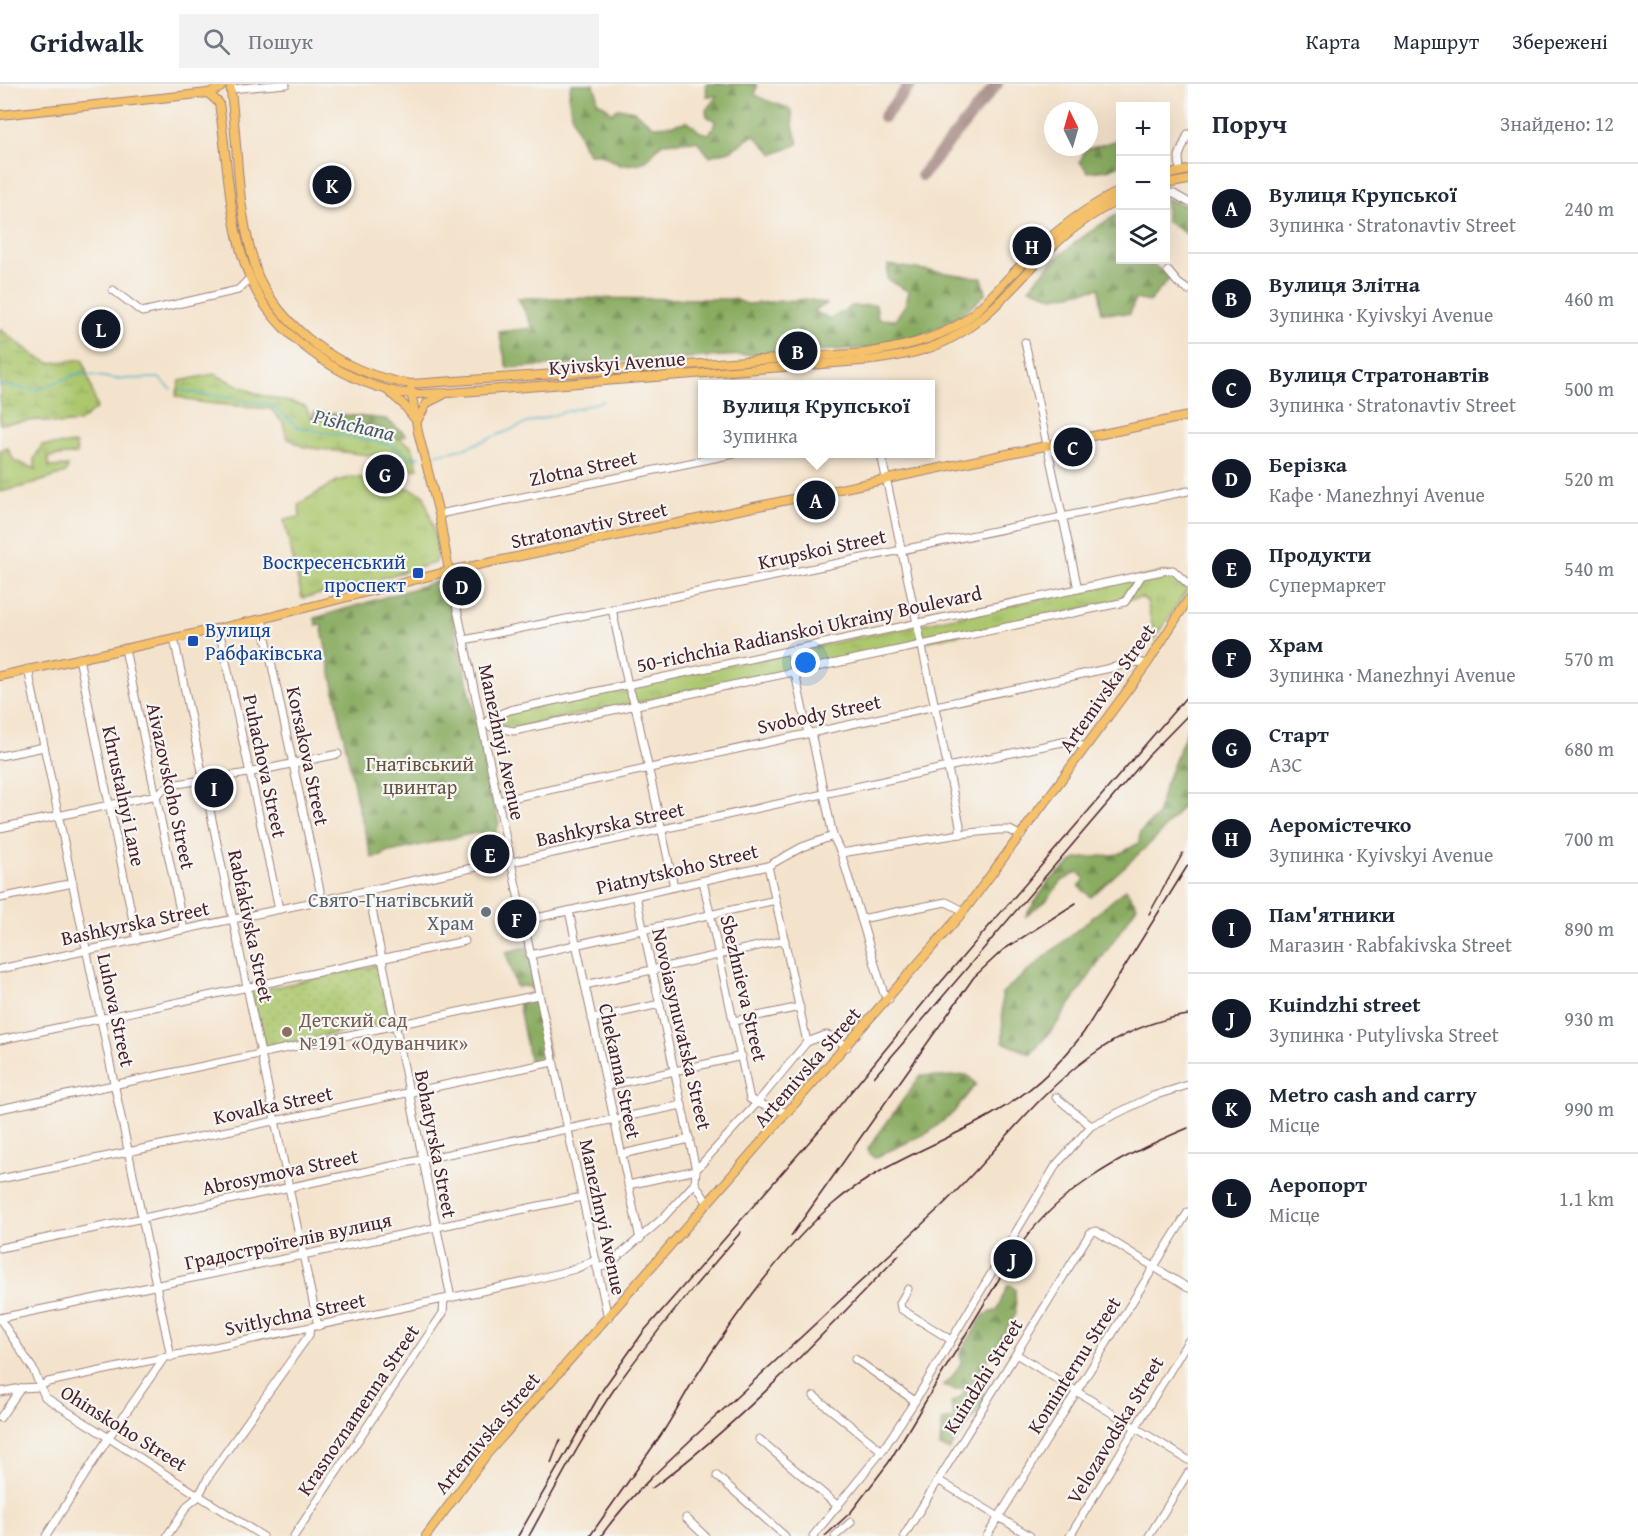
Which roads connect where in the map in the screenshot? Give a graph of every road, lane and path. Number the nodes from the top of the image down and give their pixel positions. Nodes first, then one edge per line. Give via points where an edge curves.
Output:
1 (286, 84) edge
2 (228, 86) edge
3 (208, 93) junction
4 (0, 109) edge
5 (13, 114) junction
6 (0, 115) edge
7 (1188, 134) edge
8 (1186, 173) edge
9 (1170, 175) edge
10 (1170, 182) edge
11 (1116, 192) edge
12 (1170, 193) edge
13 (1188, 202) edge
14 (1116, 203) edge
15 (1023, 262) junction
16 (1030, 269) junction
17 (1168, 271) dead end
18 (250, 278) junction
19 (1008, 278) junction
20 (1018, 282) junction
21 (113, 290) dead end
22 (1188, 290) edge
23 (1025, 342) dead end
24 (350, 364) junction
25 (346, 373) junction
26 (383, 387) junction
27 (411, 389) junction
28 (448, 393) junction
29 (1188, 415) edge
30 (417, 421) junction
31 (1046, 445) junction
32 (710, 458) edge
33 (881, 458) edge
34 (886, 479) junction
35 (1188, 491) edge
36 (439, 514) junction
37 (1062, 517) junction
38 (901, 550) junction
39 (449, 572) junction
40 (1142, 575) junction
41 (1188, 584) edge
42 (1078, 589) junction
43 (1188, 600) edge
44 (612, 609) junction
45 (262, 619) junction
46 (917, 623) junction
47 (219, 629) junction
48 (174, 638) junction
49 (464, 640) junction
50 (921, 645) junction
51 (125, 649) junction
52 (790, 650) junction
53 (79, 658) junction
54 (1147, 664) junction
55 (28, 669) junction
56 (794, 672) junction
57 (0, 676) edge
58 (628, 685) junction
59 (635, 705) junction
60 (935, 707) junction
61 (484, 724) junction
62 (810, 733) junction
63 (44, 747) junction
64 (1086, 747) junction
65 (338, 754) dead end
66 (0, 756) edge
67 (293, 764) junction
68 (948, 767) junction
69 (649, 768) junction
70 (248, 773) junction
71 (204, 781) junction
72 (824, 794) junction
73 (157, 795) junction
74 (498, 801) junction
75 (109, 805) junction
76 (59, 816) junction
77 (0, 828) edge
78 (662, 830) junction
79 (960, 834) junction
80 (833, 836) junction
81 (1021, 836) junction
82 (841, 853) junction
83 (510, 863) junction
84 (768, 866) junction
85 (703, 881) junction
86 (73, 883) junction
87 (674, 887) junction
88 (368, 890) junction
89 (636, 896) junction
90 (0, 898) edge
91 (322, 900) junction
92 (776, 900) junction
93 (279, 909) junction
94 (569, 910) junction
95 (964, 912) junction
96 (710, 915) junction
97 (233, 919) junction
98 (861, 919) junction
99 (523, 921) junction
100 (184, 930) junction
101 (643, 930) junction
102 (137, 940) junction
103 (785, 940) junction
104 (465, 941) dead end
105 (576, 944) junction
106 (87, 951) junction
107 (530, 954) junction
108 (719, 955) junction
109 (382, 958) junction
110 (0, 969) edge
111 (652, 970) junction
112 (585, 985) junction
113 (247, 987) junction
114 (538, 995) junction
115 (889, 999) junction
116 (660, 1004) junction
117 (800, 1007) junction
118 (101, 1018) junction
119 (592, 1019) junction
120 (734, 1021) junction
121 (396, 1025) junction
122 (0, 1040) edge
123 (807, 1042) junction
124 (847, 1047) junction
125 (261, 1054) junction
126 (742, 1056) junction
127 (553, 1062) junction
128 (675, 1071) junction
129 (114, 1085) junction
130 (1188, 1085) edge
131 (607, 1086) junction
132 (409, 1093) junction
133 (1056, 1098) dead end
134 (757, 1103) junction
135 (682, 1105) junction
136 (0, 1109) edge
137 (788, 1113) junction
138 (614, 1120) junction
139 (275, 1121) junction
140 (1091, 1126) junction
141 (567, 1130) junction
142 (690, 1139) junction
143 (128, 1152) junction
144 (622, 1154) junction
145 (423, 1160) junction
146 (696, 1170) junction
147 (0, 1179) edge
148 (696, 1183) junction
149 (628, 1185) junction
150 (289, 1187) junction
151 (582, 1197) junction
152 (708, 1204) junction
153 (1188, 1212) edge
154 (142, 1218) junction
155 (436, 1227) junction
156 (640, 1239) junction
157 (0, 1248) edge
158 (303, 1255) junction
159 (596, 1264) junction
160 (1154, 1267) junction
161 (156, 1286) junction
162 (1188, 1287) edge
163 (908, 1289) dead end
164 (448, 1299) junction
165 (608, 1318) junction
166 (0, 1319) edge
167 (314, 1327) junction
168 (951, 1340) junction
169 (1188, 1341) edge
170 (1016, 1354) junction
171 (168, 1357) junction
172 (855, 1359) dead end
173 (39, 1387) junction
174 (21, 1388) junction
175 (0, 1392) edge
176 (1076, 1392) junction
177 (814, 1396) dead end
178 (915, 1401) junction
179 (0, 1418) edge
180 (1135, 1428) junction
181 (109, 1437) junction
182 (759, 1438) dead end
183 (882, 1451) junction
184 (1188, 1460) edge
185 (1188, 1473) edge
186 (717, 1476) dead end
187 (938, 1480) junction
188 (199, 1495) junction
189 (838, 1506) junction
190 (999, 1517) junction
191 (686, 1518) dead end
192 (851, 1522) dead end
193 (697, 1529) junction
194 (46, 1536) edge
195 (167, 1536) edge
196 (262, 1536) edge
197 (294, 1536) edge
198 (426, 1536) edge
199 (691, 1536) edge
200 (705, 1536) edge
201 (784, 1536) edge
202 (813, 1536) edge
203 (835, 1536) edge
204 (904, 1536) edge
205 (987, 1536) edge
206 (1030, 1536) edge
207 (1070, 1536) edge
208 (1149, 1536) edge

1 - 2 street
2 - 3 main road
2 - 24 main road, Kyivskyi Avenue via 244,227 258,277 285,317 329,355
3 - 5 main road
3 - 18 main road, Kyivskyi Avenue via 219,103 236,228
4 - 5 main road
5 - 6 main road
7 - 8 street via 1179,156
8 - 9 main road
8 - 10 main road
11 - 15 main road, Kyivskyi Avenue via 1074,217
12 - 13 street
14 - 16 main road, Kyivskyi Avenue via 1078,225
15 - 16 main road
15 - 19 main road, Kyivskyi Avenue
16 - 20 main road, Kyivskyi Avenue
17 - 22 street
18 - 21 street via 238,290 142,312
18 - 25 main road, Kyivskyi Avenue via 280,325
19 - 20 main road
19 - 27 main road, Kyivskyi Avenue via 962,322 899,348
20 - 28 main road, Kyivskyi Avenue via 964,331 906,356
23 - 31 street
24 - 25 main road
24 - 27 main road, Kyivskyi Avenue
25 - 26 main road, Kyivskyi Avenue
26 - 27 main road, Kyivskyi Avenue via 398,392
26 - 30 main road
27 - 28 main road, Kyivskyi Avenue
27 - 30 main road, Manezhnyi Avenue
28 - 30 main road via 427,403
29 - 31 main road, Stratonavtiv Street
30 - 36 main road, Manezhnyi Avenue
31 - 34 main road, Stratonavtiv Street
31 - 37 street
32 - 36 street, Zlotna Street
33 - 34 street
34 - 38 street
34 - 39 main road, Stratonavtiv Street
35 - 37 street, Krupskoi Street
36 - 39 main road, Manezhnyi Avenue
37 - 38 street, Krupskoi Street
37 - 42 street
38 - 44 street, Krupskoi Street
38 - 46 street
39 - 45 main road, Stratonavtiv Street
39 - 49 street, Manezhnyi Avenue
40 - 41 street, 50-richchia Radianskoi Ukrainy Boulevard via 1173,570
40 - 42 street, 50-richchia Radianskoi Ukrainy Boulevard
40 - 50 street, 50-richchia Radianskoi Ukrainy Boulevard via 1125,602
42 - 46 street, 50-richchia Radianskoi Ukrainy Boulevard
43 - 54 main road, Artemivska Street
44 - 49 street, Krupskoi Street
44 - 58 street
45 - 47 main road, Stratonavtiv Street
45 - 67 street, Korsakova Street
46 - 50 street
46 - 52 street, 50-richchia Radianskoi Ukrainy Boulevard
47 - 48 main road, Stratonavtiv Street
47 - 70 street, Puhachova Street
48 - 51 main road, Stratonavtiv Street
48 - 71 street, Rabfakivska Street
49 - 61 street, Manezhnyi Avenue
50 - 56 street, 50-richchia Radianskoi Ukrainy Boulevard
50 - 60 street
51 - 53 main road, Stratonavtiv Street
51 - 73 street, Aivazovskoho Street
52 - 56 street
52 - 58 street, 50-richchia Radianskoi Ukrainy Boulevard
53 - 55 main road, Stratonavtiv Street
53 - 75 street, Khrustalnyi Lane
54 - 60 street, Svobody Street via 1138,662
54 - 64 main road, Artemivska Street
55 - 57 main road, Stratonavtiv Street
55 - 63 street, Luhova Street
56 - 59 street, 50-richchia Radianskoi Ukrainy Boulevard
56 - 62 street
58 - 59 street
58 - 61 street, 50-richchia Radianskoi Ukrainy Boulevard via 510,710
59 - 61 street, 50-richchia Radianskoi Ukrainy Boulevard via 514,731
59 - 69 street
60 - 62 street, Svobody Street
60 - 68 street
61 - 74 street, Manezhnyi Avenue
62 - 69 street, Svobody Street
62 - 72 street
63 - 66 street
63 - 76 street, Luhova Street
64 - 68 street, Bashkyrska Street via 1067,741
64 - 81 main road, Artemivska Street
65 - 67 street
67 - 70 street
67 - 91 street, Korsakova Street
68 - 72 street, Bashkyrska Street
68 - 79 street
69 - 74 street, Svobody Street
69 - 78 street
70 - 71 street
70 - 93 street, Puhachova Street
71 - 73 street via 166,787
71 - 97 street, Rabfakivska Street
72 - 78 street, Bashkyrska Street
72 - 80 street
73 - 75 street
73 - 100 street, Aivazovskoho Street
74 - 83 street, Manezhnyi Avenue
75 - 76 street
75 - 102 street, Khrustalnyi Lane
76 - 77 street
76 - 86 street, Luhova Street
78 - 83 street, Bashkyrska Street
78 - 87 street
79 - 81 street via 1010,830
79 - 82 street
80 - 82 street
80 - 84 street, Piatnytskoho Street via 802,847
81 - 95 main road, Artemivska Street
82 - 98 street
83 - 88 street, Bashkyrska Street
83 - 99 street, Manezhnyi Avenue
84 - 85 street, Piatnytskoho Street
84 - 92 street
85 - 87 street, Piatnytskoho Street
85 - 96 street, Sbezhnieva Street
86 - 90 street
86 - 106 street, Luhova Street
87 - 89 street, Piatnytskoho Street
88 - 91 street, Bashkyrska Street
88 - 109 street, Bohatyrska Street
89 - 94 street, Piatnytskoho Street
89 - 101 street, Novoiasynuvatska Street
91 - 93 street, Bashkyrska Street
92 - 96 street
92 - 103 street
93 - 97 street, Bashkyrska Street
94 - 99 street, Piatnytskoho Street
94 - 105 street, Chekanna Street
95 - 98 street via 946,902
95 - 115 main road, Artemivska Street
96 - 101 street
96 - 108 street, Sbezhnieva Street
97 - 100 street, Bashkyrska Street
97 - 113 street, Rabfakivska Street
98 - 115 street via 884,994
99 - 107 street, Manezhnyi Avenue
100 - 102 street, Bashkyrska Street
101 - 105 street
101 - 111 street, Novoiasynuvatska Street
102 - 106 street, Bashkyrska Street
103 - 108 street
103 - 117 street
104 - 109 street
105 - 107 street
105 - 112 street, Chekanna Street
106 - 110 street, Bashkyrska Street
106 - 118 street, Luhova Street
107 - 114 street, Manezhnyi Avenue
108 - 111 street
108 - 120 street, Sbezhnieva Street
109 - 113 street
109 - 121 street, Bohatyrska Street
111 - 112 street
111 - 116 street, Novoiasynuvatska Street
112 - 119 street, Chekanna Street
113 - 118 street
113 - 125 street, Rabfakivska Street
114 - 121 street
114 - 127 street, Manezhnyi Avenue
115 - 124 main road, Artemivska Street
116 - 119 street
116 - 128 street, Novoiasynuvatska Street
117 - 120 street
117 - 123 street
118 - 122 street
118 - 129 street, Luhova Street
119 - 131 street, Chekanna Street
120 - 126 street, Sbezhnieva Street
121 - 125 street
121 - 132 street, Bohatyrska Street
123 - 124 street, Artemivska Street via 826,1035
123 - 134 street, Artemivska Street
124 - 137 main road, Artemivska Street
125 - 129 street
125 - 139 street, Rabfakivska Street
126 - 128 street
126 - 134 street, Sbezhnieva Street via 750,1099
127 - 132 street, Kovalka Street
127 - 141 street, Manezhnyi Avenue
128 - 131 street
128 - 135 street, Novoiasynuvatska Street
129 - 136 street
129 - 143 street, Luhova Street
130 - 140 street via 1154,1096
131 - 138 street, Chekanna Street
132 - 139 street, Kovalka Street
132 - 145 street, Bohatyrska Street
133 - 140 street
134 - 137 street
134 - 146 street, Artemivska Street
135 - 138 street, Abrosymova Street
135 - 142 street, Novoiasynuvatska Street
137 - 152 main road, Artemivska Street
138 - 141 street, Abrosymova Street
138 - 144 street, Chekanna Street
139 - 143 street, Kovalka Street
139 - 150 street, Rabfakivska Street
140 - 168 street via 1056,1165
141 - 145 street, Abrosymova Street
141 - 151 street, Manezhnyi Avenue
142 - 144 street
142 - 146 street, Novoiasynuvatska Street
143 - 147 street, Kovalka Street
143 - 154 street, Luhova Street
144 - 149 street, Chekanna Street
145 - 150 street, Abrosymova Street
145 - 155 street, Bohatyrska Street
146 - 148 street
146 - 149 street
148 - 152 street
148 - 156 street
149 - 156 street, Chekanna Street
150 - 154 street, Abrosymova Street
150 - 158 street, Rabfakivska Street
151 - 155 street, Градостроїтелiв вулиця
151 - 159 street, Manezhnyi Avenue
152 - 165 main road, Artemivska Street
153 - 160 street, Kominternu Street
154 - 157 street, Abrosymova Street
154 - 161 street, Luhova Street
155 - 158 street, Градостроїтелiв вулиця
155 - 164 street, Bohatyrska Street
156 - 159 street via 608,1265
158 - 161 street, Градостроїтелiв вулиця
158 - 167 street, Rabfakivska Street
159 - 164 street, Svitlychna Street
159 - 165 street, Manezhnyi Avenue
160 - 162 street
160 - 170 street, Kuindzhi Street via 1096,1231 1090,1233
160 - 176 street, Kominternu Street
161 - 166 street, Градостроїтелiв вулиця
161 - 171 street, Luhova Street
163 - 168 street via 901,1309
164 - 167 street, Svitlychna Street
164 - 197 street, Krasnoznamenna Street via 443,1313
165 - 198 main road, Artemivska Street via 472,1472
166 - 173 street, Ohinskoho Street via 33,1369
167 - 171 street, Svitlychna Street
167 - 188 street
168 - 178 street
169 - 180 street, Velozavodska Street
170 - 176 street
170 - 187 street, Kuindzhi Street
171 - 173 street, Svitlychna Street
171 - 181 street
172 - 178 street
173 - 174 street, Svitlychna Street
173 - 181 street, Ohinskoho Street via 45,1397
174 - 175 street, Svitlychna Street
174 - 179 street
176 - 180 street
176 - 190 street, Kominternu Street
177 - 183 street
178 - 183 street
180 - 184 street
180 - 207 street, Velozavodska Street
181 - 188 street, Ohinskoho Street
181 - 194 street
182 - 189 street
183 - 189 street
185 - 208 street
186 - 201 street
187 - 190 street
187 - 204 street, Kuindzhi Street
188 - 195 street via 191,1500
188 - 196 street, Ohinskoho Street
189 - 202 street
190 - 205 street, Kominternu Street
190 - 206 street
191 - 193 street
192 - 203 street
193 - 199 street
193 - 200 street

